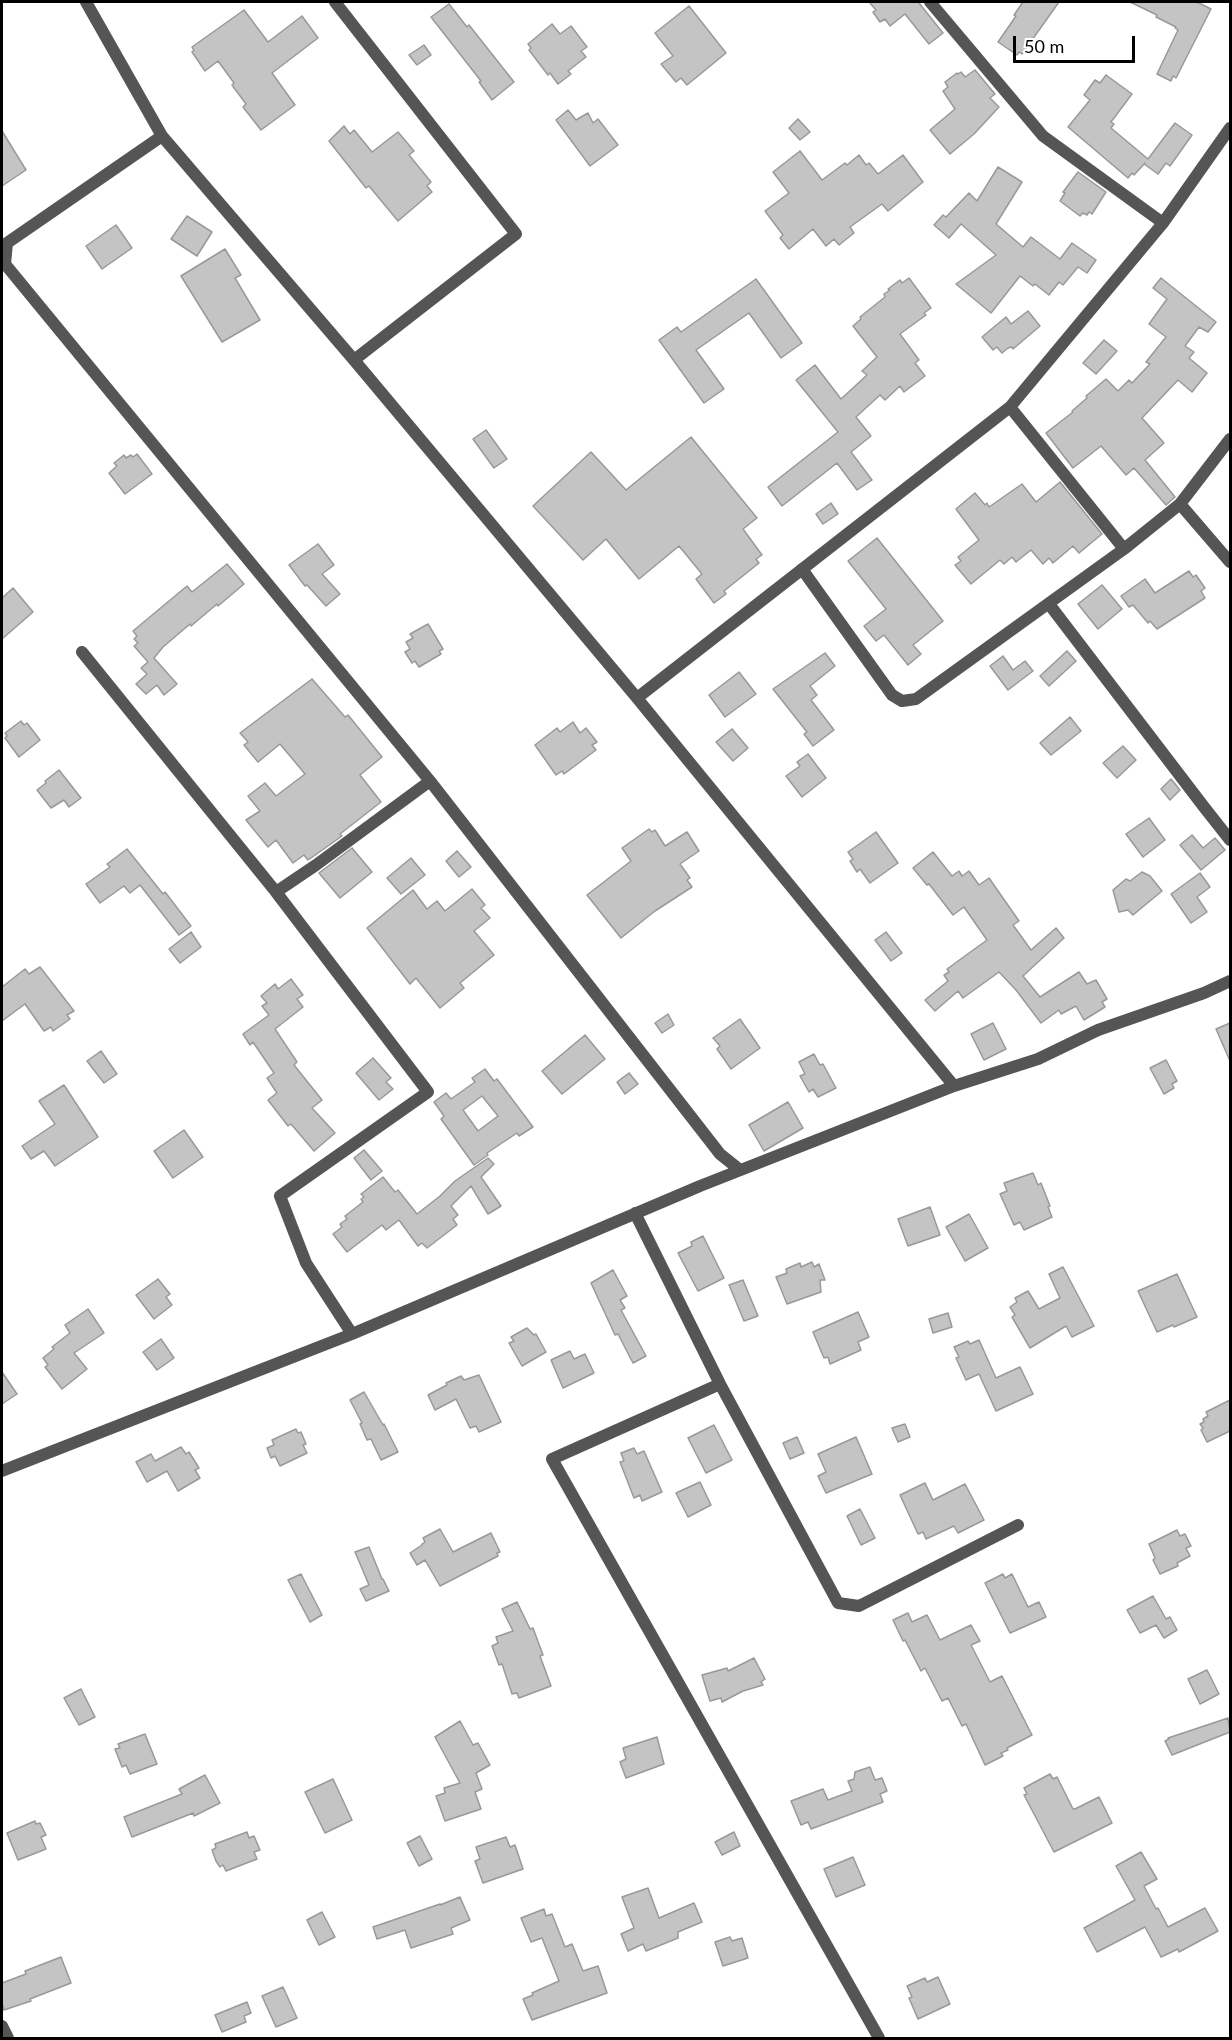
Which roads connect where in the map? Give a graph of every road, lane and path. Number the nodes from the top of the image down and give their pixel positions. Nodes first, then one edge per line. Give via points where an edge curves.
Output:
1 (86, 2) edge
2 (335, 2) edge
3 (930, 2) edge
4 (1230, 128) edge
5 (162, 136) junction
6 (1163, 224) junction
7 (354, 360) junction
8 (1010, 407) junction
9 (1230, 439) edge
10 (1180, 504) junction
11 (1124, 549) junction
12 (1230, 561) edge
13 (802, 569) junction
14 (1049, 604) junction
15 (82, 652) dead end
16 (637, 698) junction
17 (430, 781) junction
18 (1230, 840) edge
19 (276, 892) junction
20 (1230, 981) edge
21 (954, 1086) junction
22 (740, 1170) junction
23 (635, 1213) junction
24 (352, 1334) junction
25 (720, 1384) junction
26 (2, 1472) edge
27 (1018, 1525) dead end
28 (2, 2026) edge
29 (8, 2038) edge
30 (879, 2038) edge

1 - 5 street
2 - 7 street via 516,234
3 - 6 street via 1043,136
4 - 6 street
5 - 7 street
5 - 17 street via 7,243 6,264
6 - 8 street
7 - 16 street
8 - 11 street
8 - 13 street
9 - 10 street
10 - 11 street
10 - 12 street
11 - 14 street
13 - 14 street via 892,695 902,701 916,699
13 - 16 street
14 - 18 street
15 - 19 street
16 - 21 street
17 - 19 street
17 - 22 street via 720,1154
19 - 24 street via 428,1092 280,1196 306,1263
20 - 21 street via 1098,1030 1038,1059
21 - 22 street
22 - 23 street
23 - 24 street
23 - 25 street
24 - 26 street
25 - 27 street via 838,1603 859,1606
25 - 30 street via 552,1459
28 - 29 street

